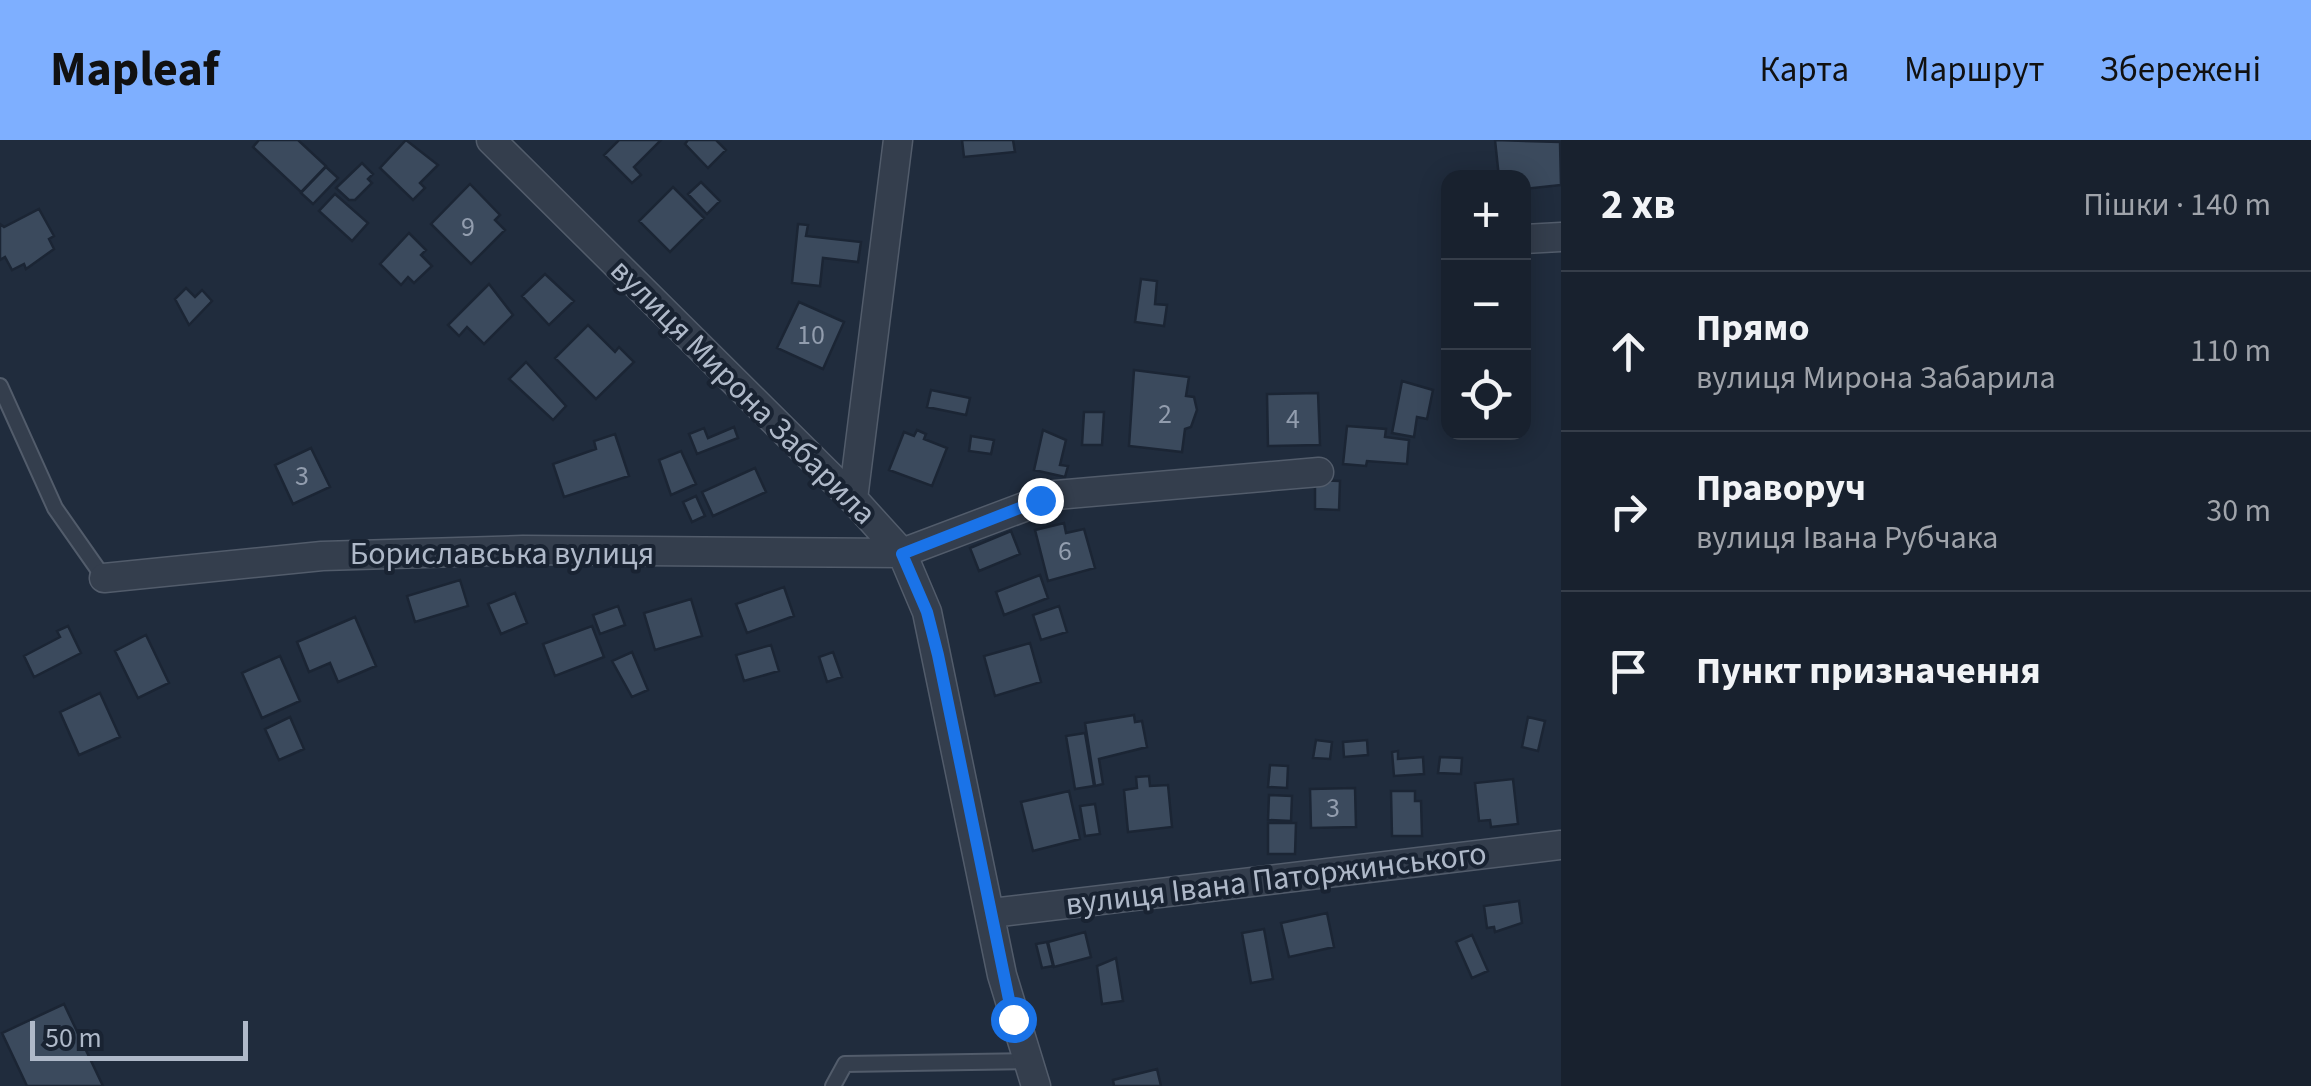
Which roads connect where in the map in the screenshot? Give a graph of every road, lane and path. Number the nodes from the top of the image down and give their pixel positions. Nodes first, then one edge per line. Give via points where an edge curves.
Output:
1 (490, 140) edge
2 (898, 140) edge
3 (1561, 237) edge
4 (1531, 239) edge
5 (0, 386) edge
6 (1319, 472) dead end
7 (853, 500) junction
8 (902, 554) junction
9 (104, 578) joint
10 (1561, 846) edge
11 (992, 914) junction
12 (1032, 1074) edge
13 (833, 1086) edge

1 - 7 street, вулиця Мирона Забарила
2 - 7 street
3 - 4 street
5 - 9 lane via 55,508
6 - 8 street via 1056,495
7 - 8 street, вулиця Мирона Забарила
8 - 9 street, Бориславська вулиця via 523,550 322,556
8 - 11 street, вулиця Мирона Забарила via 927,612
10 - 11 street, вулиця Івана Паторжинського
11 - 12 street, вулиця Мирона Забарила via 1009,1004
12 - 13 lane via 845,1064

